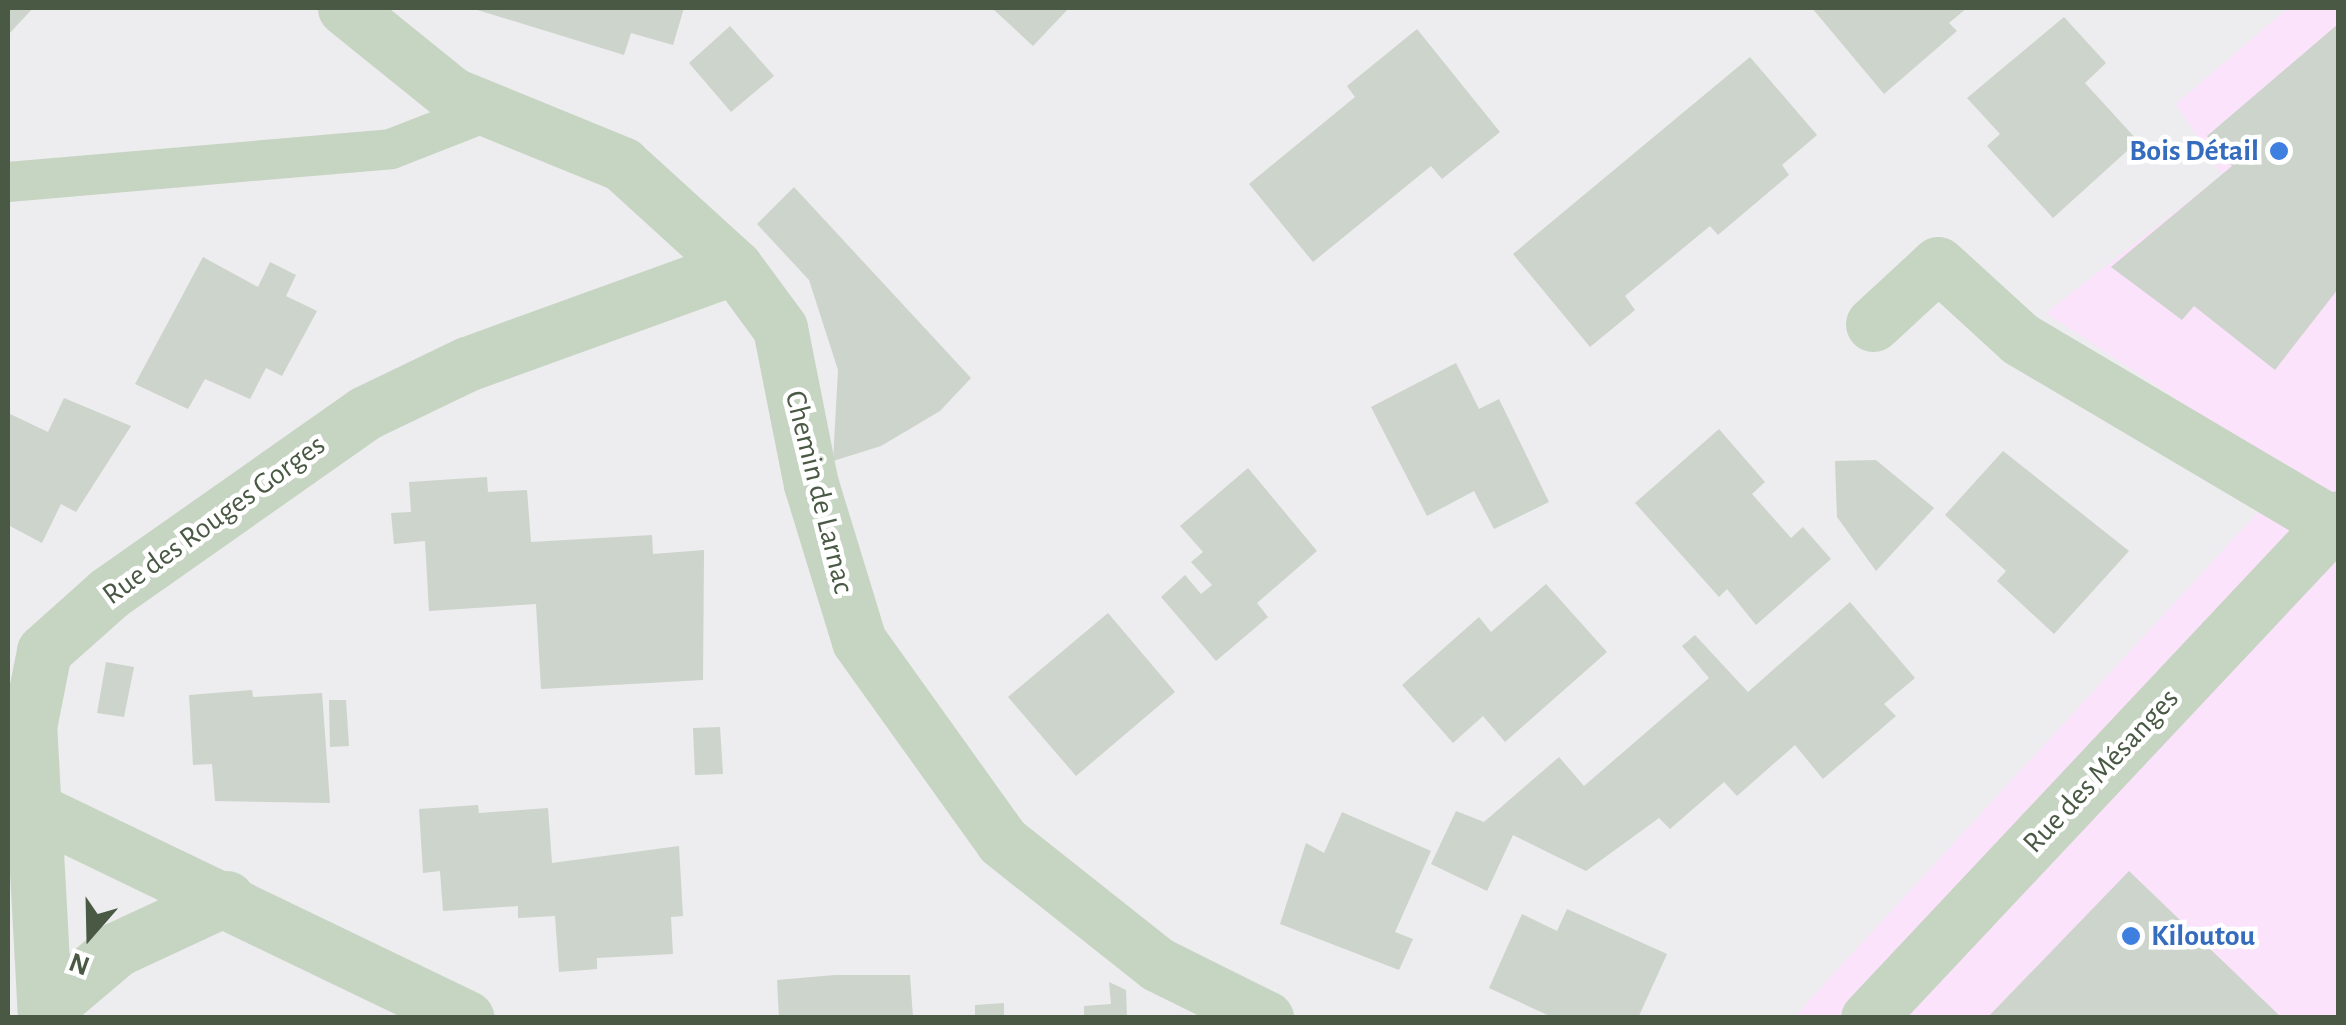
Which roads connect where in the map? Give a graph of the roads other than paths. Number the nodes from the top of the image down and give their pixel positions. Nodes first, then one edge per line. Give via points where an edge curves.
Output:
1 (345, 8) edge
2 (491, 110) junction
3 (8, 182) edge
4 (735, 268) junction
5 (1873, 324) dead end
6 (2336, 521) edge
7 (35, 810) junction
8 (227, 898) junction
9 (45, 1014) edge
10 (466, 1018) edge
11 (1266, 1018) edge
12 (1868, 1018) edge

1 - 2 street, Chemin de Larnac via 453,95
2 - 3 lane via 392,149
2 - 4 street, Chemin de Larnac via 622,164
4 - 7 street, Rue des Rouges Gorges via 467,364 364,412 108,593 44,651 29,727
4 - 11 street, Chemin de Larnac via 780,328 811,484 854,623 892,687 1002,841 1157,964
5 - 6 street, Rue des Mésanges via 1938,264 2020,339
6 - 12 street, Rue des Mésanges
7 - 8 street
7 - 9 street, Rue des Rouges Gorges
8 - 9 street via 117,949
8 - 10 street

